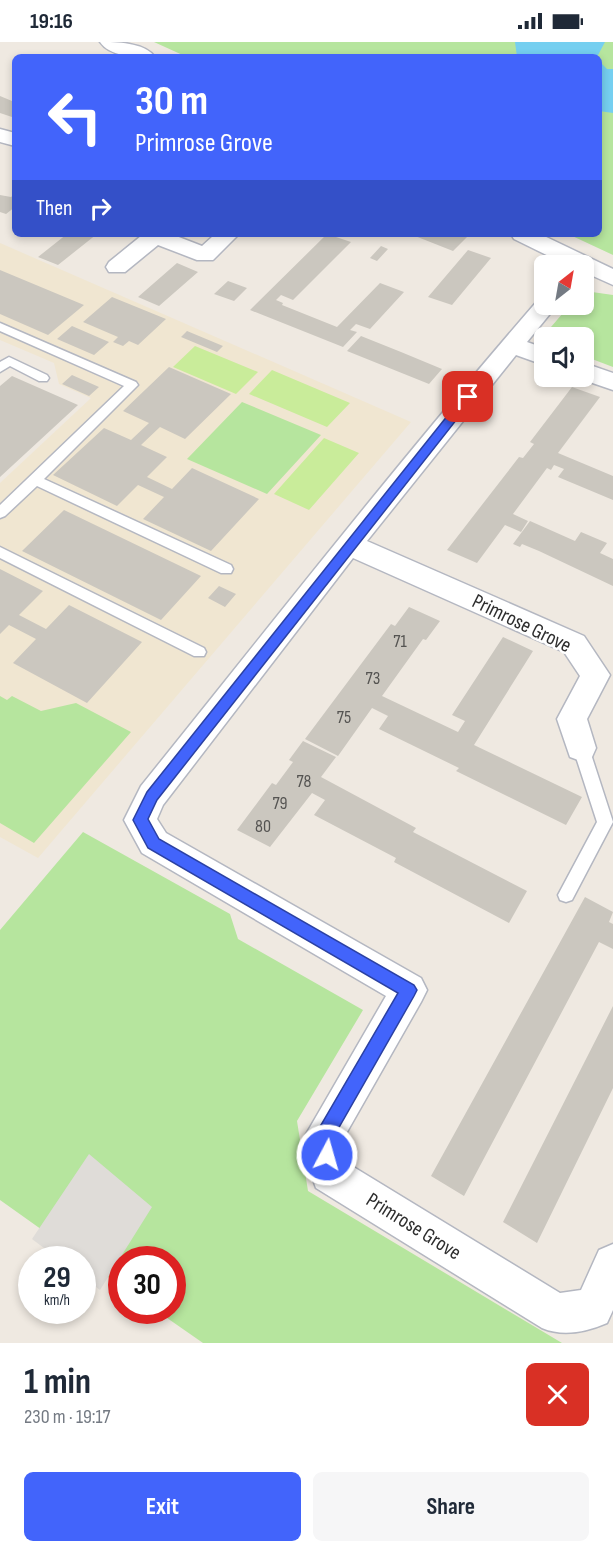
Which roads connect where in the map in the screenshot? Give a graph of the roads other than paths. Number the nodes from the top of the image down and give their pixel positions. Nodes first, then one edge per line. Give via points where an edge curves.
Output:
1 (109, 42) edge
2 (138, 54) edge
3 (151, 237) edge
4 (158, 237) edge
5 (225, 237) edge
6 (528, 237) edge
7 (564, 255) edge
8 (117, 267) dead end
9 (594, 269) edge
10 (613, 278) edge
11 (538, 315) edge
12 (0, 327) edge
13 (512, 345) junction
14 (534, 353) edge
15 (0, 369) edge
16 (594, 375) edge
17 (43, 378) dead end
18 (613, 382) edge
19 (34, 480) junction
20 (0, 513) edge
21 (349, 545) junction
22 (0, 552) edge
23 (226, 569) dead end
24 (199, 652) dead end
25 (581, 748) joint
26 (566, 896) dead end
27 (613, 1264) edge

1 - 2 street
3 - 8 street
4 - 5 street via 205,255
6 - 7 street
9 - 10 street
11 - 13 street, Primrose Grove
12 - 19 lane via 132,385
13 - 14 street
13 - 21 street, Primrose Grove
15 - 17 lane via 9,361
16 - 18 street
19 - 20 lane
19 - 23 lane
21 - 25 street, Primrose Grove via 574,644 596,675 572,719
21 - 27 street, Primrose Grove via 152,796 140,820 154,843 409,990 324,1136 330,1174 556,1314 593,1309
22 - 24 lane
25 - 26 lane, Primrose Grove via 605,822

